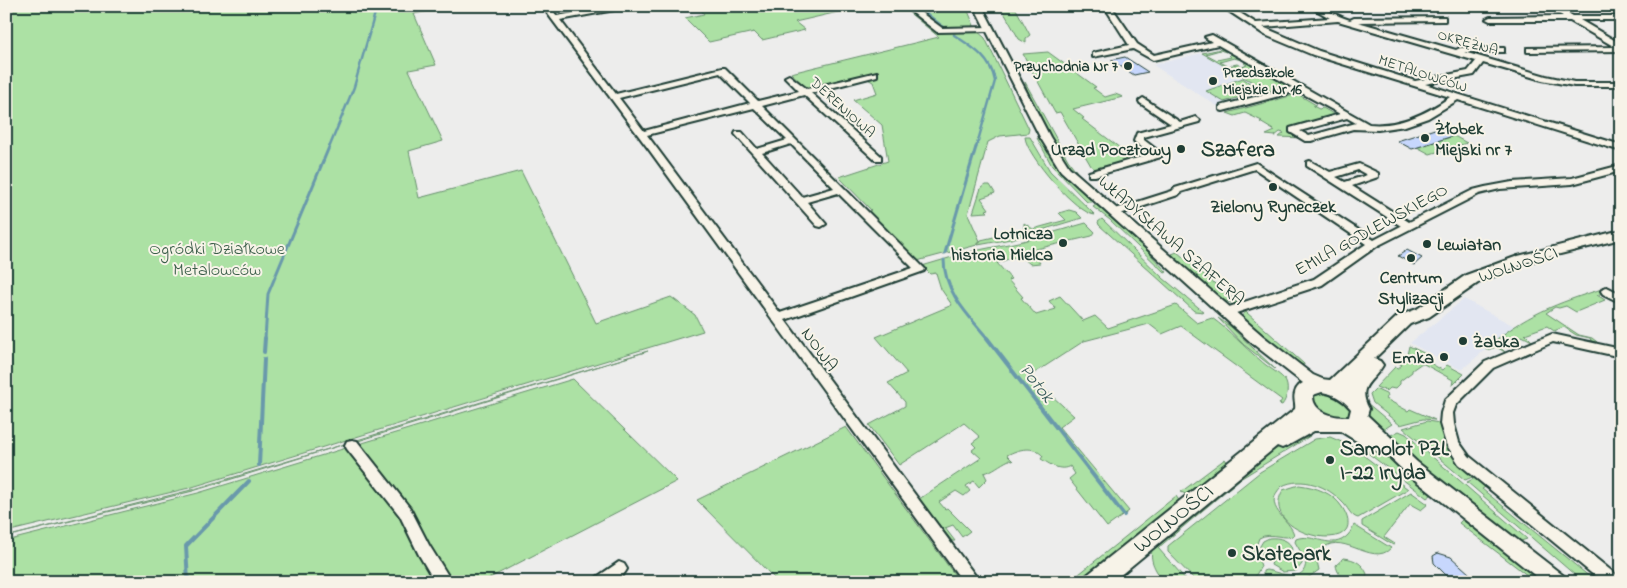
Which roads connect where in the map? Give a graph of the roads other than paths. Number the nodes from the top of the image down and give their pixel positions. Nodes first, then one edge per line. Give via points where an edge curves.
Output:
1 (545, 6) edge
2 (907, 6) edge
3 (1107, 6) edge
4 (1224, 6) edge
5 (1312, 6) edge
6 (1550, 6) edge
7 (620, 7) edge
8 (980, 7) edge
9 (1571, 18) junction
10 (1621, 18) edge
11 (555, 19) junction
12 (1442, 19) dead end
13 (1490, 19) dead end
14 (1342, 20) junction
15 (1253, 25) junction
16 (989, 29) junction
17 (1209, 37) dead end
18 (1218, 43) junction
19 (1134, 46) junction
20 (1621, 48) edge
21 (1446, 50) junction
22 (1501, 50) dead end
23 (1530, 50) dead end
24 (1096, 55) dead end
25 (1481, 60) junction
26 (874, 74) dead end
27 (789, 77) dead end
28 (1412, 84) junction
29 (1621, 84) edge
30 (1299, 88) junction
31 (806, 92) junction
32 (614, 96) junction
33 (1455, 98) junction
34 (1143, 101) dead end
35 (756, 105) junction
36 (1223, 108) dead end
37 (1348, 115) junction
38 (1196, 120) dead end
39 (1177, 124) junction
40 (1367, 126) junction
41 (642, 134) junction
42 (739, 134) dead end
43 (793, 141) junction
44 (1621, 148) edge
45 (756, 152) junction
46 (878, 158) dead end
47 (1310, 164) dead end
48 (1621, 168) edge
49 (1092, 174) dead end
50 (1328, 176) junction
51 (1344, 186) junction
52 (840, 189) junction
53 (801, 201) junction
54 (1113, 213) junction
55 (821, 224) dead end
56 (1408, 226) junction
57 (1620, 234) edge
58 (1373, 244) junction
59 (1607, 291) dead end
60 (1621, 300) edge
61 (1227, 312) junction
62 (1423, 312) junction
63 (777, 318) junction
64 (1258, 340) junction
65 (1621, 353) edge
66 (1328, 386) junction
67 (1304, 398) junction
68 (1347, 416) junction
69 (352, 445) dead end
70 (1253, 455) junction
71 (619, 570) dead end
72 (444, 582) edge
73 (602, 582) edge
74 (972, 582) edge
75 (1095, 582) edge
76 (1556, 582) edge
77 (1614, 582) edge

1 - 11 street, NOWA
2 - 16 street via 940,30
3 - 19 street
4 - 15 street, METALOWCÓW
5 - 14 street, OKRĘŻNA
6 - 9 street
7 - 11 street
8 - 16 street, WŁADYSŁAWA SZAFERA
9 - 10 street
9 - 13 street
9 - 20 street
11 - 32 street, NOWA
12 - 14 street
14 - 15 street
14 - 21 street, OKRĘŻNA
15 - 28 street, METALOWCÓW via 1316,53
16 - 54 street, WŁADYSŁAWA SZAFERA via 1057,158
17 - 18 street
18 - 19 street via 1153,58
18 - 30 street
19 - 24 street
20 - 23 street
21 - 22 street
21 - 25 street, OKRĘŻNA
25 - 28 street via 1470,73
25 - 29 street, OKRĘŻNA via 1572,84
26 - 31 street
27 - 31 street, DERENIOWA
28 - 33 street, METALOWCÓW
30 - 36 street
30 - 37 street
31 - 35 street
31 - 46 street, DERENIOWA
32 - 35 street via 722,70
32 - 41 street, NOWA
33 - 40 street via 1431,114 1381,129
33 - 44 street, METALOWCÓW
34 - 39 street
35 - 41 street
35 - 43 street
37 - 40 street
37 - 40 street via 1293,130 1308,139 1352,126
38 - 39 street
39 - 49 street via 1140,135 1139,142 1158,155
41 - 63 street, NOWA
42 - 45 street
43 - 45 street
43 - 52 street
45 - 53 street
47 - 50 street
48 - 56 street, EMILA GODLEWSKIEGO via 1572,181 1492,187
50 - 51 street
50 - 51 street via 1359,167 1375,175
51 - 56 street
52 - 53 street
52 - 63 street via 920,269
53 - 55 street
54 - 58 street via 1256,166
54 - 61 street, WŁADYSŁAWA SZAFERA
56 - 58 street, EMILA GODLEWSKIEGO
57 - 62 main road, WOLNOŚCI via 1523,259 1483,273 1455,288
58 - 61 street, EMILA GODLEWSKIEGO via 1318,282
59 - 60 street
61 - 64 street, WŁADYSŁAWA SZAFERA
62 - 66 main road, WOLNOŚCI via 1404,320
62 - 68 main road, WOLNOŚCI via 1414,326 1359,382
63 - 74 street, NOWA
64 - 66 street, WŁADYSŁAWA SZAFERA via 1308,378
64 - 67 street, WŁADYSŁAWA SZAFERA via 1299,382
65 - 77 street via 1552,338 1489,365 1450,403 1446,424 1453,444 1464,460
66 - 67 main road via 1311,387
66 - 68 main road
67 - 68 main road via 1314,415
67 - 70 main road, WOLNOŚCI via 1303,412
68 - 70 main road, WOLNOŚCI via 1310,424
68 - 76 street
69 - 72 street via 405,512
70 - 75 main road, WOLNOŚCI
71 - 73 street

